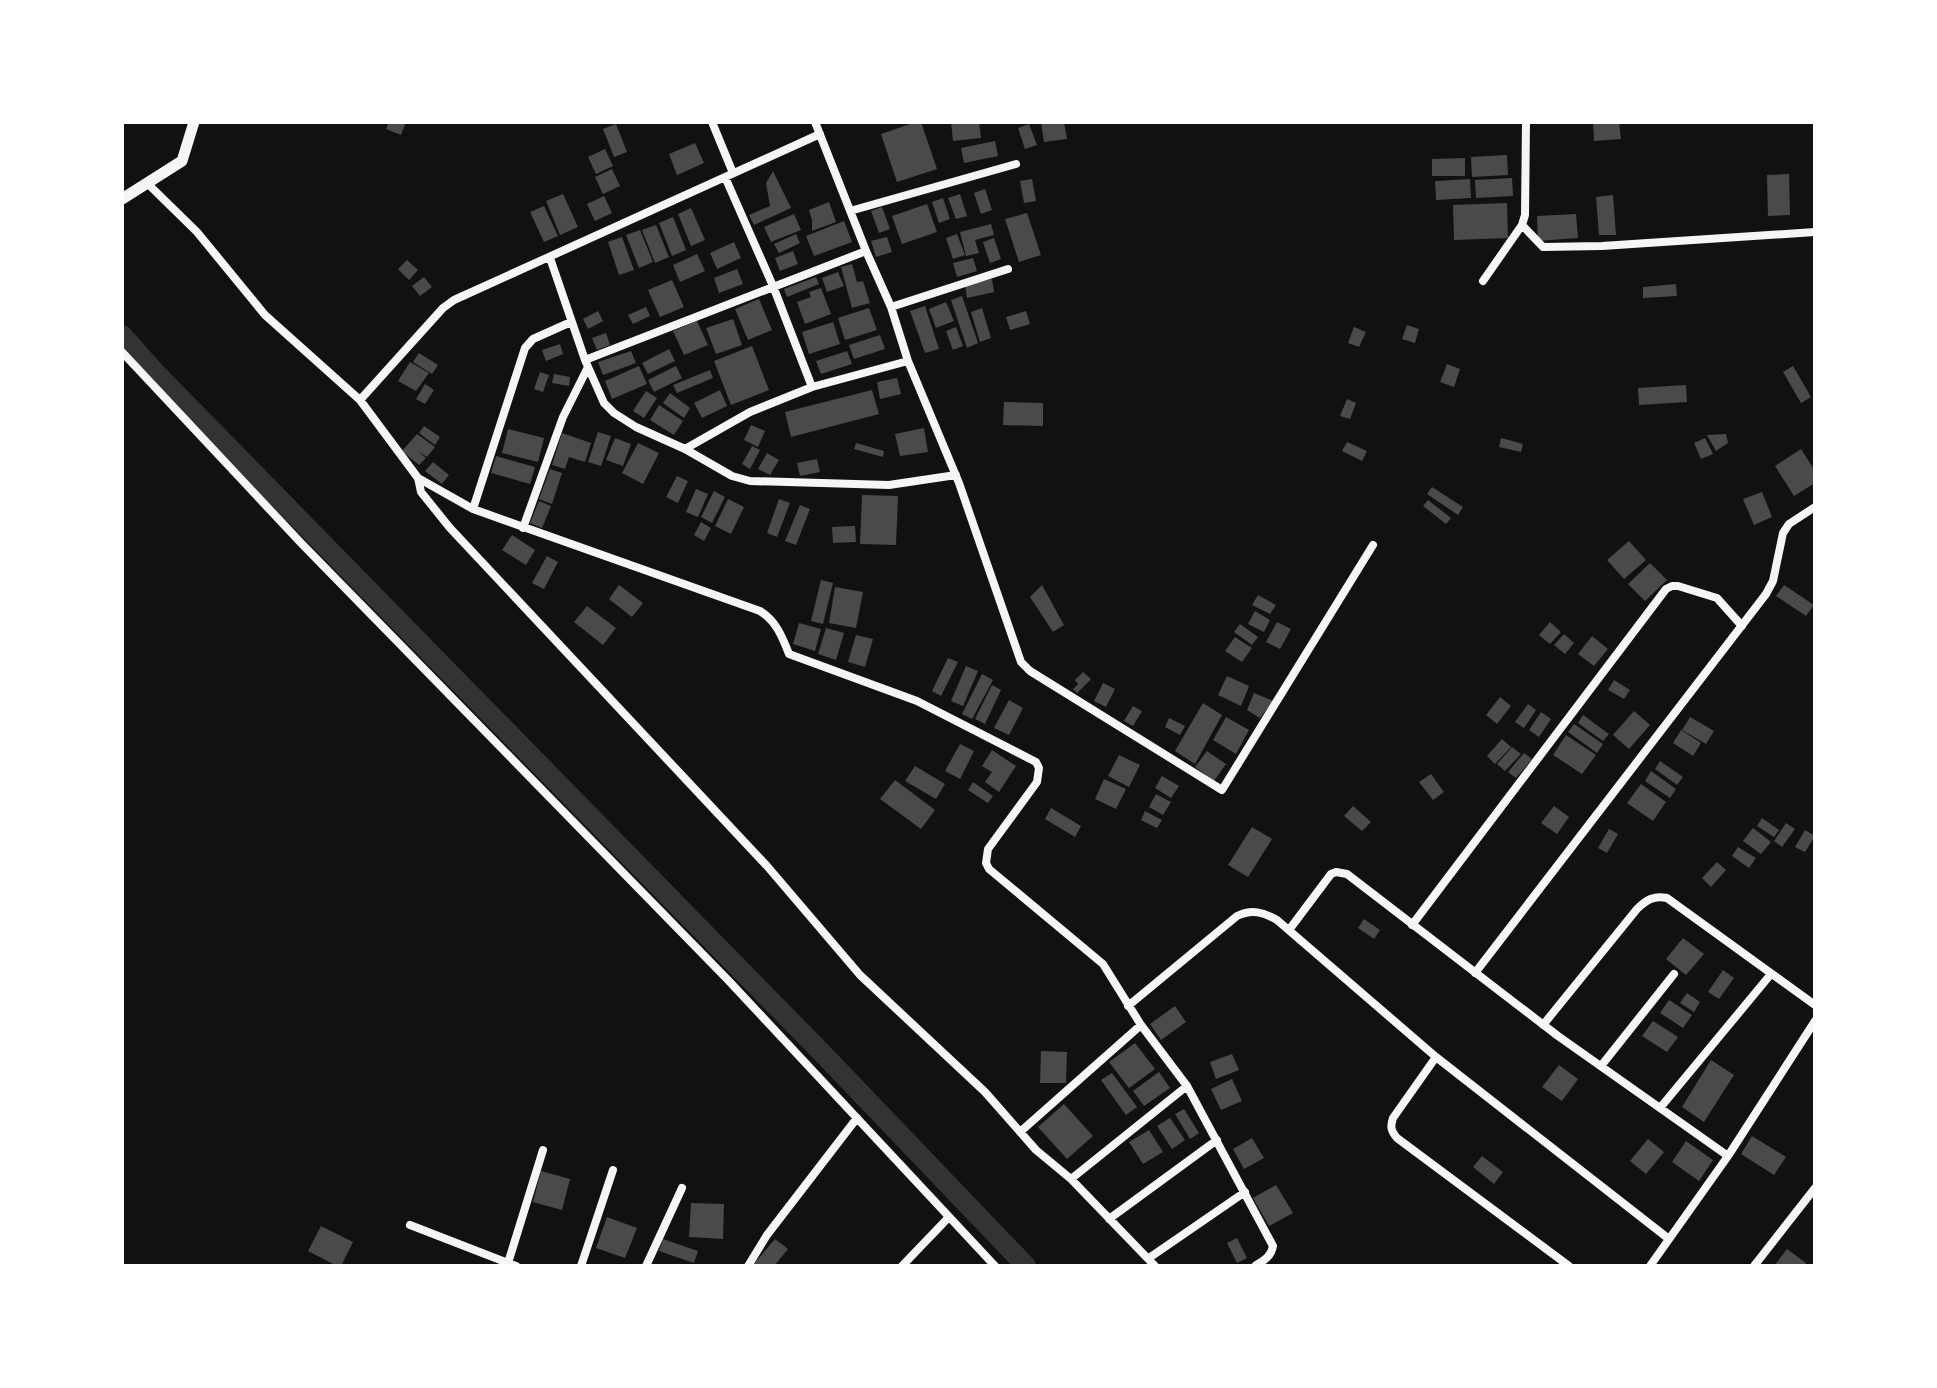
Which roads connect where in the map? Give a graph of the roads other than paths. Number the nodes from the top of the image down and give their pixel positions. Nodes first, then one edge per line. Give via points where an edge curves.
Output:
1 (194, 122) edge
2 (712, 122) edge
3 (815, 122) edge
4 (1526, 122) edge
5 (820, 134) junction
6 (1016, 164) dead end
7 (729, 175) junction
8 (147, 183) junction
9 (122, 199) edge
10 (850, 211) junction
11 (1522, 225) junction
12 (1815, 232) edge
13 (866, 251) junction
14 (550, 258) junction
15 (1008, 269) dead end
16 (1483, 281) dead end
17 (773, 286) junction
18 (891, 307) junction
19 (571, 322) junction
20 (122, 352) edge
21 (908, 361) junction
22 (586, 364) junction
23 (812, 387) junction
24 (360, 400) junction
25 (685, 449) junction
26 (956, 475) junction
27 (418, 478) junction
28 (1815, 507) edge
29 (473, 509) junction
30 (523, 528) junction
31 (1373, 545) dead end
32 (1742, 626) junction
33 (1412, 925) junction
34 (1289, 930) junction
35 (1475, 973) junction
36 (1674, 974) dead end
37 (1771, 974) junction
38 (1815, 1005) edge
39 (1128, 1006) junction
40 (1815, 1021) edge
41 (1141, 1025) junction
42 (1543, 1025) junction
43 (1436, 1057) junction
44 (1601, 1066) junction
45 (1187, 1086) junction
46 (1660, 1108) junction
47 (857, 1118) junction
48 (1020, 1132) junction
49 (1217, 1140) junction
50 (543, 1150) dead end
51 (1728, 1156) junction
52 (613, 1170) dead end
53 (1071, 1179) junction
54 (682, 1188) dead end
55 (1815, 1188) edge
56 (1245, 1192) junction
57 (949, 1217) junction
58 (1109, 1219) junction
59 (410, 1225) dead end
60 (1669, 1239) junction
61 (1152, 1262) edge
62 (512, 1264) edge
63 (581, 1266) edge
64 (646, 1266) edge
65 (748, 1266) edge
66 (902, 1266) edge
67 (995, 1266) edge
68 (1255, 1266) edge
69 (1569, 1266) edge
70 (1650, 1266) edge
71 (1754, 1266) edge

1 - 8 street via 182,161
2 - 7 street
3 - 5 street
4 - 11 street
5 - 7 street
5 - 10 street
6 - 10 street
7 - 14 street
7 - 17 street
8 - 9 street
8 - 24 street via 191,225 265,315
10 - 13 street
11 - 12 street via 1543,247
11 - 16 street
13 - 17 street
13 - 18 street
14 - 19 street
14 - 24 street via 449,303
15 - 18 street
17 - 22 street
17 - 23 street
18 - 21 street
19 - 22 street
19 - 29 street via 525,348
20 - 47 street
21 - 23 street
21 - 26 street
22 - 25 street via 614,413
22 - 30 street
23 - 25 street via 750,412
24 - 27 street
25 - 26 street via 750,481 889,485
26 - 31 street via 1025,667 1222,790
27 - 29 street
27 - 48 street via 421,492 450,528 767,866 860,975 985,1092
28 - 32 street via 1783,533 1773,581
29 - 30 street
30 - 39 street via 760,611 780,630 789,654 917,701 1036,762 1037,782 988,849 986,863 1103,964
32 - 33 street via 1717,598 1678,586 1666,589
32 - 35 street
33 - 34 street via 1347,874 1336,872
33 - 35 street
34 - 39 street via 1259,912 1237,916
34 - 43 street
35 - 42 street
36 - 44 street
37 - 38 street
37 - 42 street via 1667,898 1652,897
37 - 46 street
39 - 41 street
40 - 51 street
41 - 45 street
41 - 48 street
42 - 44 street
43 - 60 street
43 - 69 street via 1393,1118 1392,1133
44 - 46 street
45 - 49 street
45 - 53 street
46 - 51 street
47 - 57 street
47 - 65 street
48 - 53 street
49 - 56 street
49 - 58 street
50 - 62 street
51 - 60 street
52 - 63 street
53 - 58 street
54 - 64 street
55 - 71 street
56 - 61 street
56 - 68 street via 1273,1246 1268,1258
57 - 66 street
57 - 67 street
58 - 61 street
59 - 62 street
60 - 70 street

